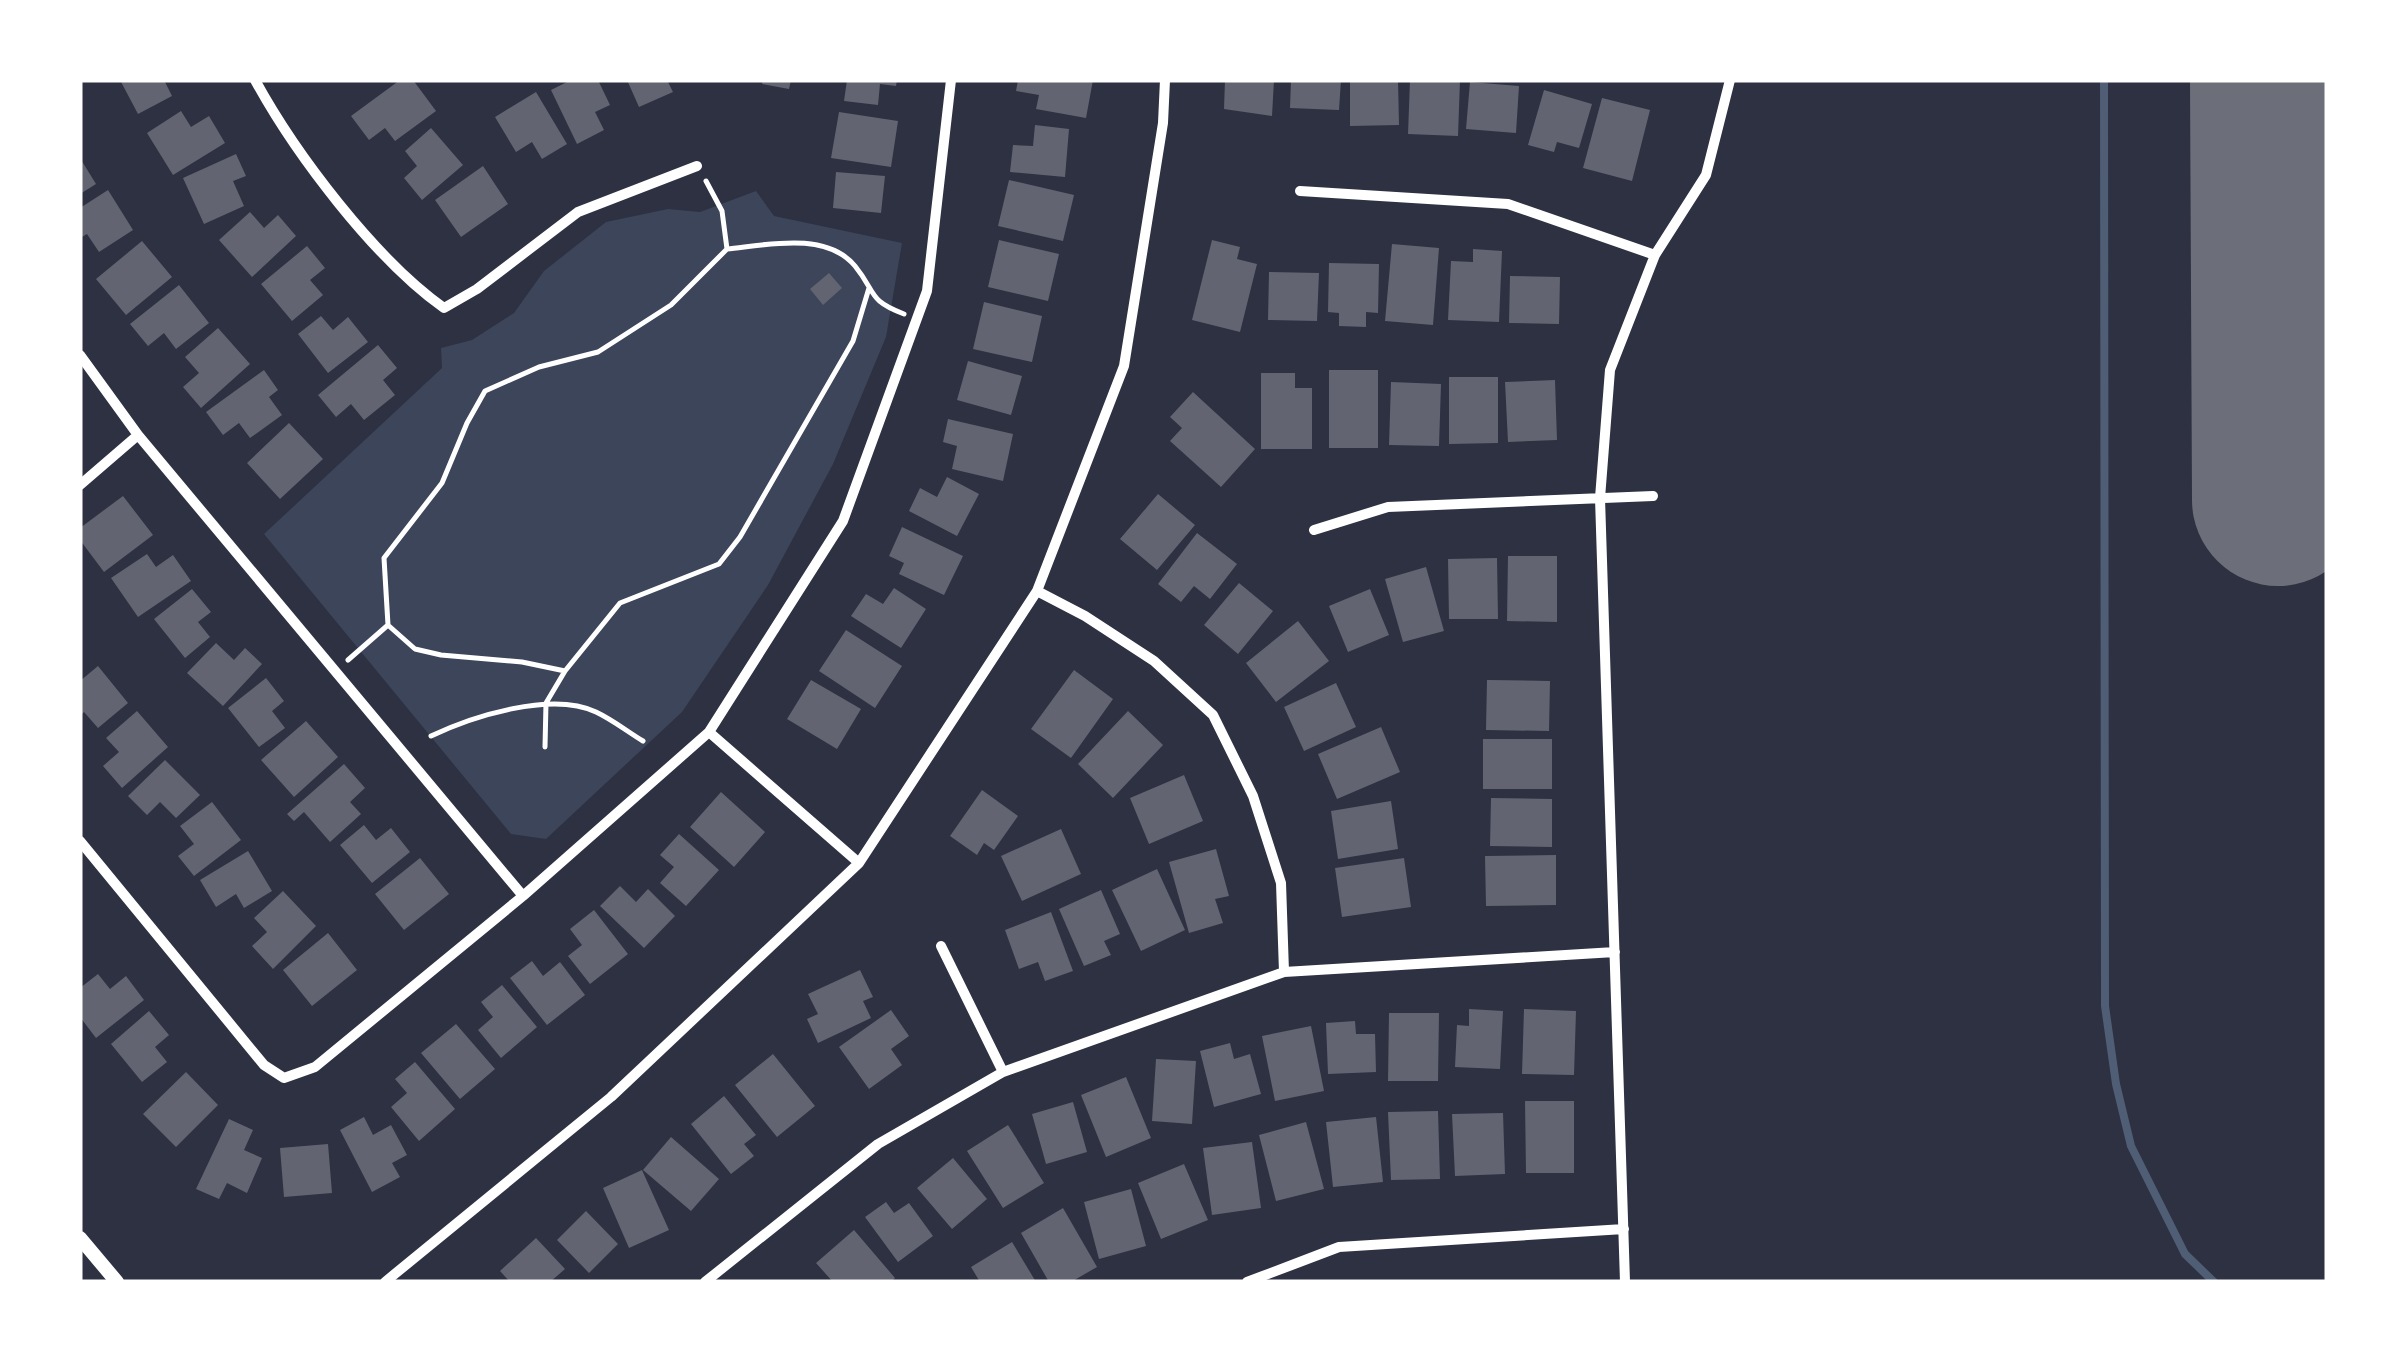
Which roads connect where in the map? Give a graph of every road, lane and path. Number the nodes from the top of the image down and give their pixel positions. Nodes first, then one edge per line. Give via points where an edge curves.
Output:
1 (255, 80) edge
2 (952, 80) edge
3 (1165, 80) edge
4 (1730, 80) edge
5 (697, 166) joint
6 (1300, 191) dead end
7 (727, 249) junction
8 (1655, 254) junction
9 (869, 288) junction
10 (917, 318) junction
11 (80, 355) edge
12 (138, 435) junction
13 (80, 485) edge
14 (1653, 496) dead end
15 (1600, 498) junction
16 (1314, 530) dead end
17 (1037, 590) junction
18 (388, 625) junction
19 (335, 671) junction
20 (565, 671) junction
21 (546, 703) junction
22 (708, 732) junction
23 (430, 736) dead end
24 (643, 741) dead end
25 (545, 748) dead end
26 (80, 841) edge
27 (859, 862) junction
28 (523, 896) junction
29 (941, 946) dead end
30 (1615, 952) junction
31 (1284, 972) junction
32 (1003, 1072) junction
33 (1624, 1229) junction
34 (80, 1238) edge
35 (116, 1282) edge
36 (385, 1282) edge
37 (705, 1282) edge
38 (1247, 1282) edge
39 (1625, 1282) edge

1 - 5 street via 328,192 444,308 578,212
2 - 10 street via 927,291
3 - 17 street via 1124,366
4 - 8 street via 1706,175
5 - 7 path via 722,211
6 - 8 street via 1508,204
7 - 9 path via 788,242 832,249
7 - 18 path via 671,306 598,352 484,391 442,484 384,558
8 - 15 street via 1610,370
9 - 10 path via 880,305
9 - 20 path via 853,341 718,564 620,604
10 - 22 street via 843,522
11 - 12 street
12 - 13 street
12 - 19 street
14 - 15 street
15 - 16 street via 1388,507
15 - 30 street
17 - 27 street
17 - 31 street via 1154,661 1213,715 1253,796 1281,883
18 - 19 path
18 - 20 path via 415,649
19 - 28 street
20 - 21 path
21 - 23 path via 460,722
21 - 24 path via 594,710
21 - 25 path
22 - 27 street
22 - 28 street
26 - 28 street via 264,1064 284,1078 316,1067
27 - 36 street via 611,1098
29 - 32 street
30 - 31 street
30 - 33 street
31 - 32 street
32 - 37 street via 878,1144
33 - 38 street via 1338,1247
33 - 39 street
34 - 35 street

